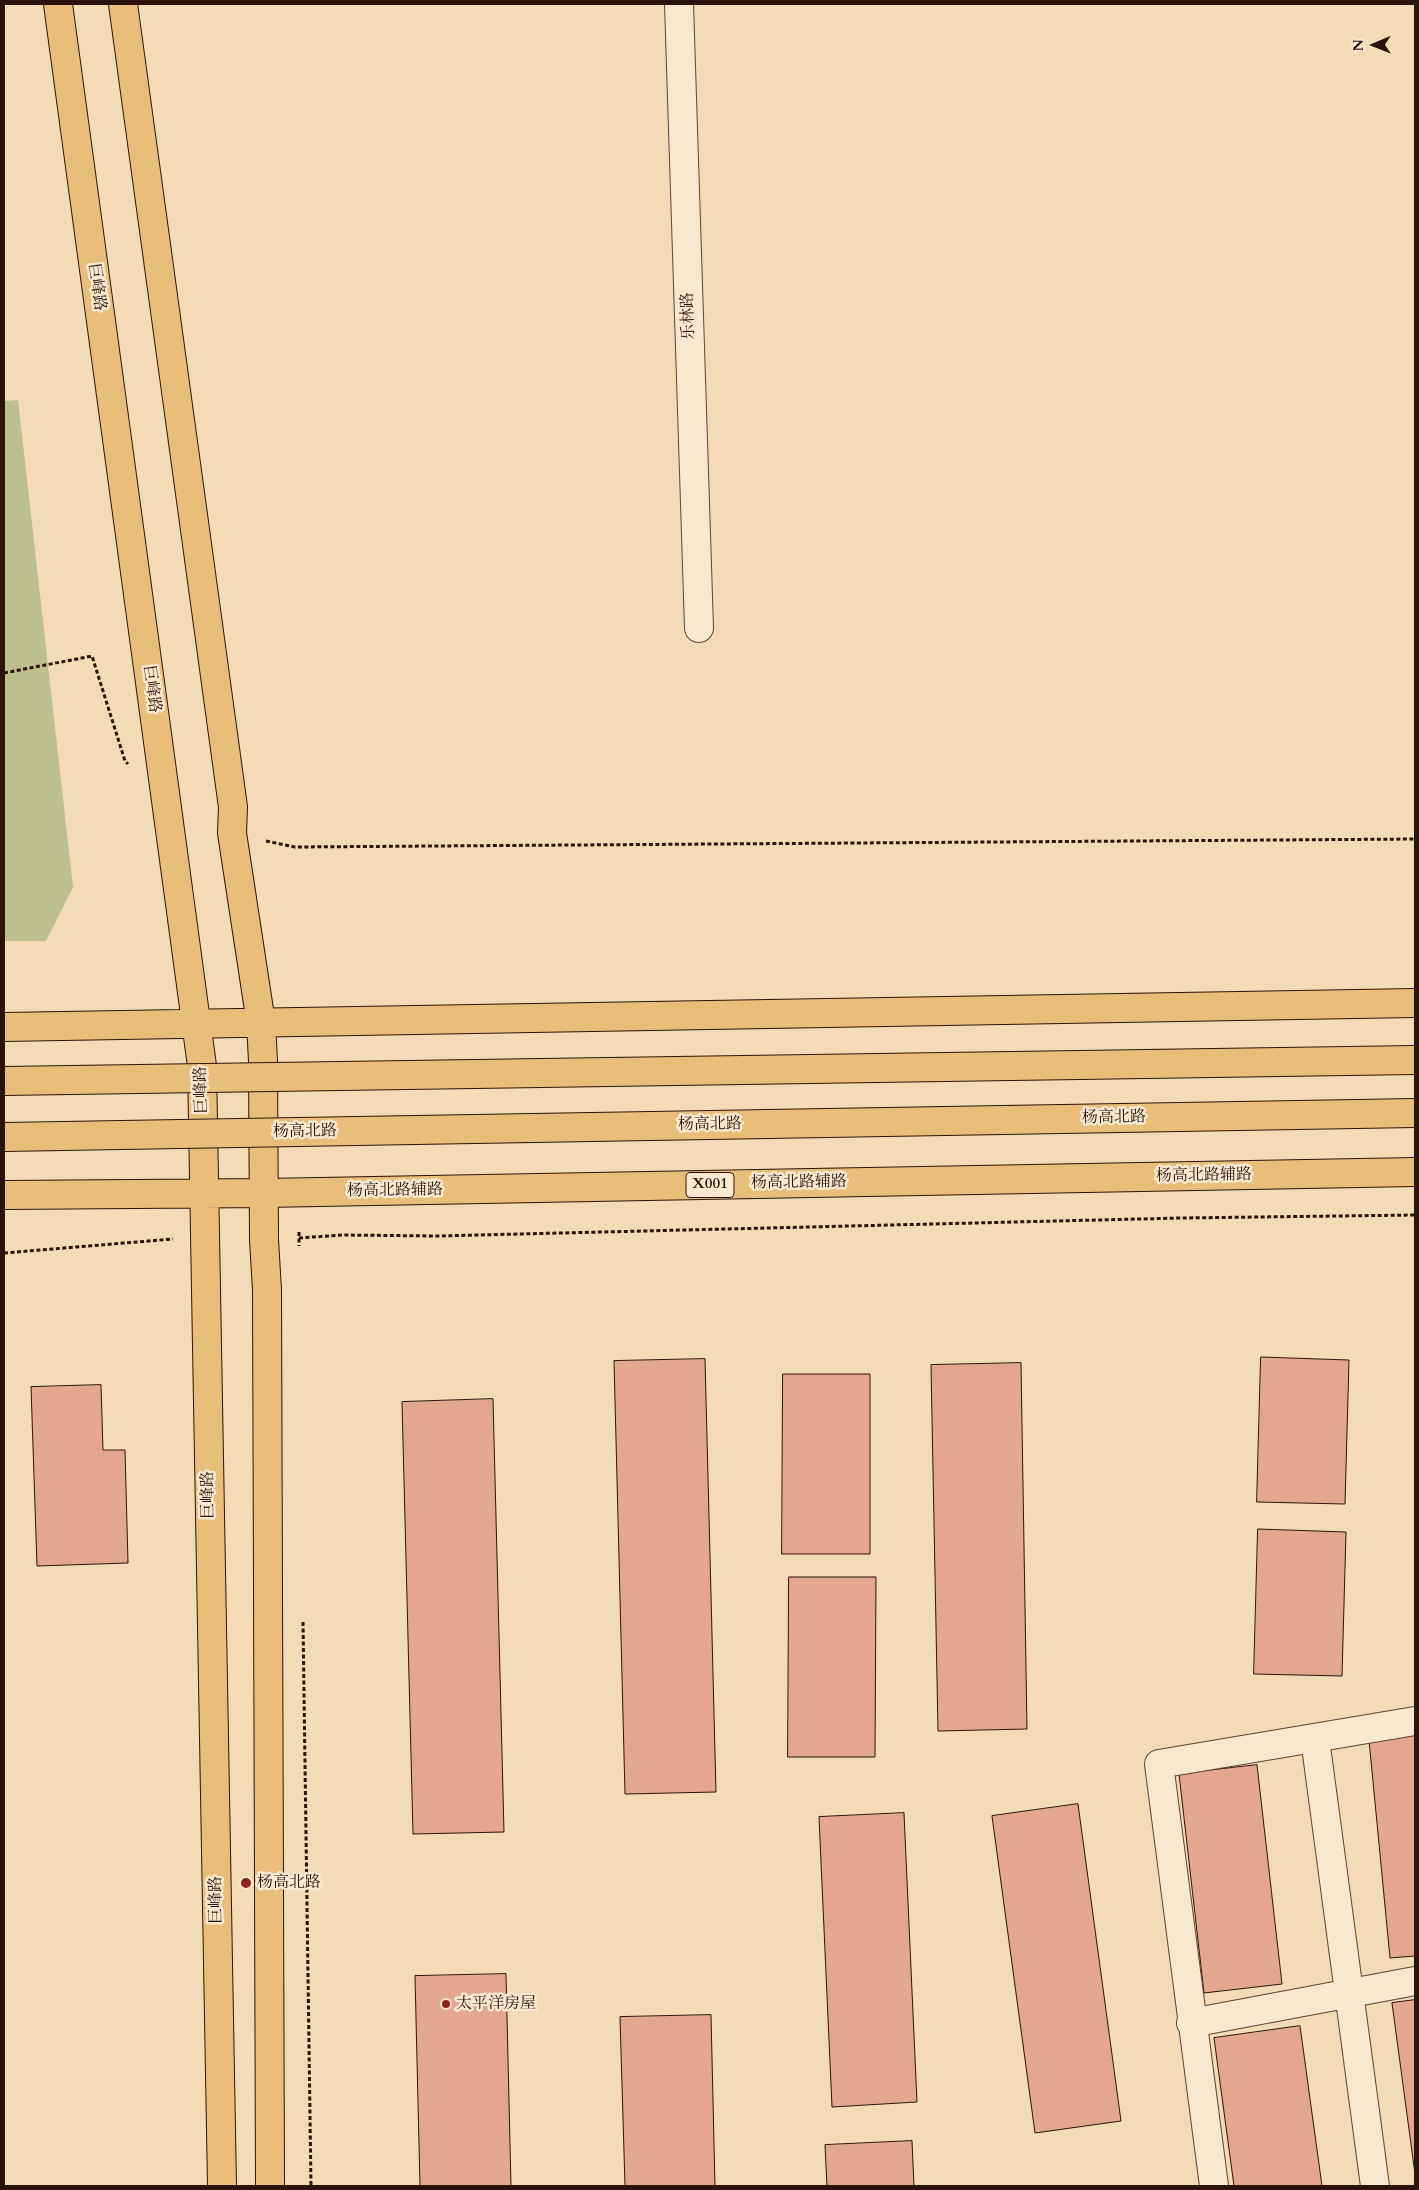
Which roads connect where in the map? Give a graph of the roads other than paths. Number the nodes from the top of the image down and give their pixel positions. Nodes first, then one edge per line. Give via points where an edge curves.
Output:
1 (58, 4) edge
2 (123, 4) edge
3 (679, 4) edge
4 (698, 628) dead end
5 (1415, 1003) edge
6 (261, 1022) junction
7 (196, 1024) junction
8 (4, 1027) edge
9 (1415, 1060) edge
10 (4, 1081) edge
11 (1415, 1113) edge
12 (4, 1137) edge
13 (1415, 1172) edge
14 (204, 1193) junction
15 (264, 1193) junction
16 (4, 1195) edge
17 (1415, 1721) edge
18 (1315, 1738) junction
19 (1415, 1981) edge
20 (1349, 1992) junction
21 (1192, 2023) junction
22 (222, 2186) edge
23 (270, 2186) edge
24 (1214, 2186) edge
25 (1375, 2186) edge

1 - 7 main road, 巨峰路
2 - 6 main road via 233,808 232,833
3 - 4 street, 乐林路
5 - 6 main road
6 - 7 main road
6 - 15 main road
7 - 8 main road
7 - 14 main road, 巨峰路 via 202,1066
9 - 10 main road, bridge
11 - 12 main road, 杨高北路, bridge
13 - 15 main road, 杨高北路辅路 / X001
14 - 15 main road, 杨高北路辅路 / X001
14 - 16 main road, 杨高北路辅路 / X001
14 - 22 main road, 巨峰路
15 - 23 main road
17 - 18 street
18 - 20 street
18 - 21 street via 1159,1764
19 - 20 street
20 - 21 street
20 - 25 street
21 - 24 street

